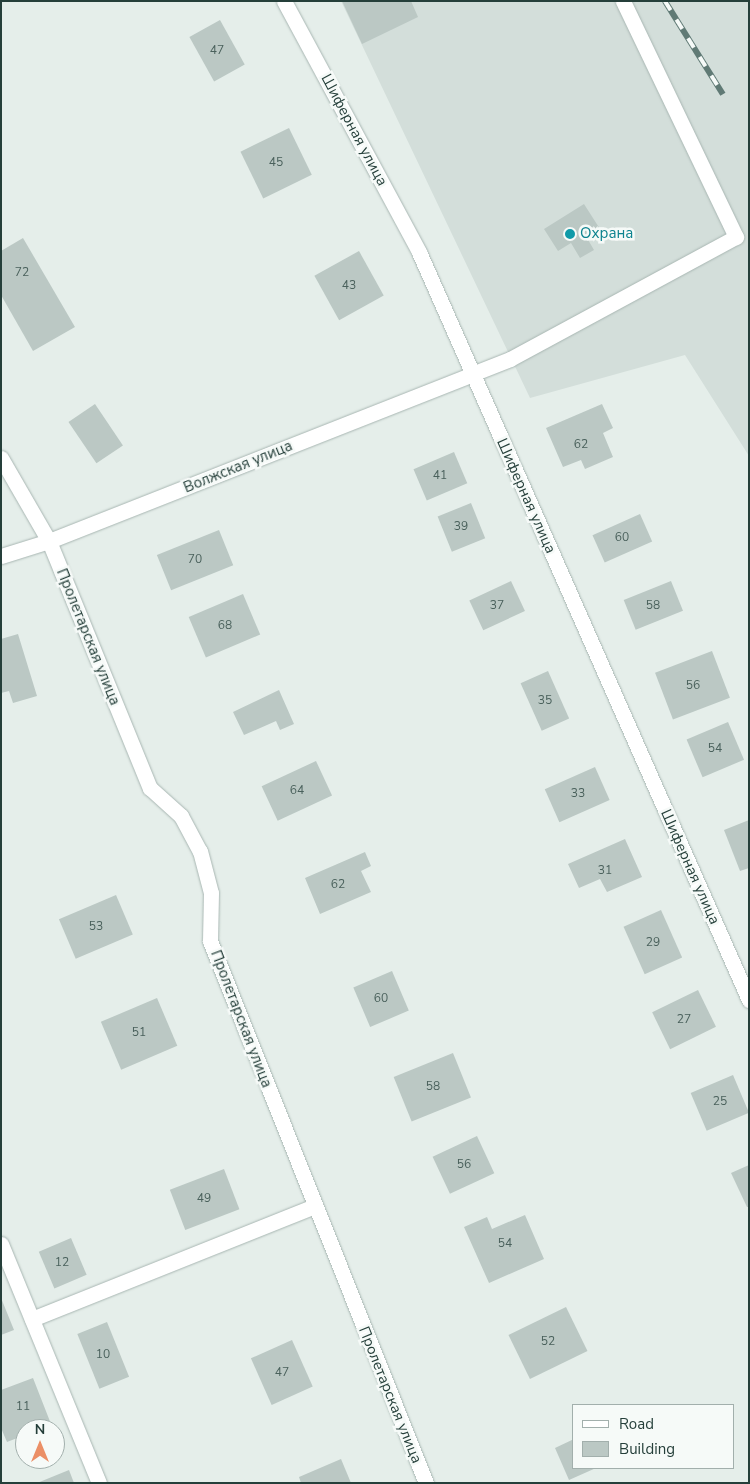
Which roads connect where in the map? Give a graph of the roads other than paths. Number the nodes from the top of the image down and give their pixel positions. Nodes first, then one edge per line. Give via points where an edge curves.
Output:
1 (284, 1) edge
2 (623, 1) edge
3 (472, 374) junction
4 (1, 458) edge
5 (49, 542) junction
6 (1, 556) edge
7 (749, 1000) edge
8 (315, 1206) junction
9 (1, 1244) edge
10 (32, 1319) junction
11 (100, 1483) edge
12 (426, 1483) edge

1 - 3 street, Шиферная улица via 419,252
2 - 3 street, Волжская улица via 736,237 510,359
3 - 5 street, Волжская улица
3 - 7 street, Шиферная улица
4 - 5 street, Пролетарская улица
5 - 6 street, Волжская улица
5 - 8 street, Пролетарская улица via 150,788 181,816 200,851 211,893 210,941
8 - 10 street
8 - 12 street, Пролетарская улица
9 - 10 street
10 - 11 street

